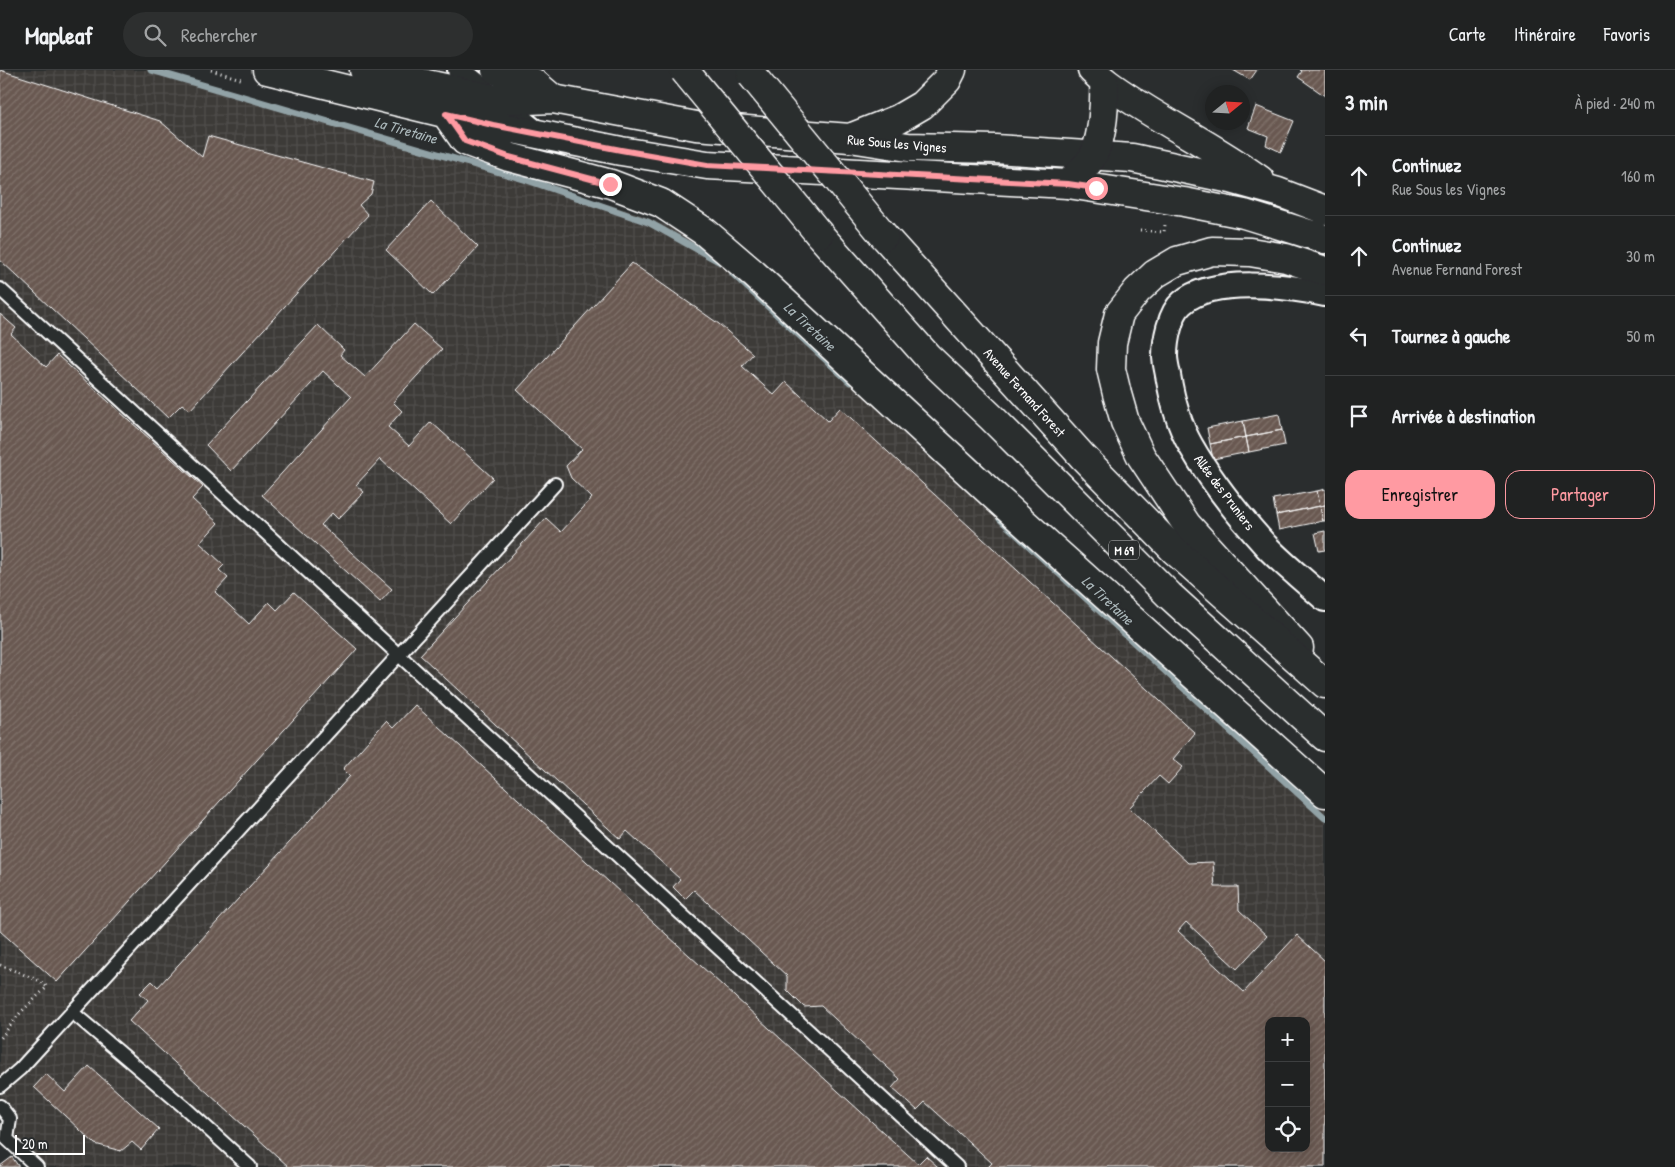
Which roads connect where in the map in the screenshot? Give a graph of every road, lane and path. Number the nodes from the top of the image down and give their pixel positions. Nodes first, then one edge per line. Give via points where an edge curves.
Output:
1 (266, 70) edge
2 (364, 70) edge
3 (460, 70) edge
4 (496, 70) edge
5 (684, 70) edge
6 (952, 70) edge
7 (749, 71) edge
8 (1098, 75) edge
9 (494, 99) junction
10 (553, 99) junction
11 (446, 114) junction
12 (537, 134) junction
13 (850, 138) junction
14 (1094, 154) junction
15 (1068, 184) junction
16 (1278, 192) junction
17 (1325, 210) edge
18 (1325, 239) edge
19 (1325, 271) edge
20 (0, 289) edge
21 (1325, 294) edge
22 (555, 484) dead end
23 (1322, 590) edge
24 (399, 654) junction
25 (1325, 677) edge
26 (1325, 684) edge
27 (1325, 737) edge
28 (1325, 793) edge
29 (0, 965) edge
30 (72, 1012) junction
31 (0, 1039) edge
32 (0, 1086) edge
33 (0, 1106) edge
34 (37, 1167) edge
35 (250, 1167) edge
36 (957, 1167) edge

1 - 11 main road
2 - 9 main road
3 - 9 street
4 - 10 main road via 533,82
5 - 27 main road, M 69, bridge via 819,234 928,358 1169,595
6 - 13 main road via 947,80 922,105 898,119
7 - 26 main road, Avenue Fernand Forest / M 69, bridge via 884,236 1083,457 1161,536
8 - 14 main road via 1103,112
8 - 16 main road
9 - 10 main road, Rue Sous les Vignes
9 - 12 street
10 - 13 main road, Rue Sous les Vignes via 696,126
11 - 12 main road
11 - 28 main road via 465,141 509,157 610,184 661,203 705,232
12 - 15 main road via 707,165
13 - 14 main road, Rue Sous les Vignes via 908,147
14 - 15 main road
14 - 16 main road, Rue Sous les Vignes via 1132,158 1231,178
15 - 18 main road via 1244,214
16 - 17 main road, Rue Sous les Vignes
19 - 25 main road via 1286,258 1250,252 1212,251 1177,261 1155,274 1119,314 1112,343 1111,369 1125,422 1141,456 1187,525
20 - 24 lane
21 - 23 street, Allée des Pruniers via 1248,285 1198,293 1181,304 1170,324 1165,357 1173,404 1190,445 1217,485 1267,546
22 - 24 lane
24 - 30 lane
24 - 36 lane
29 - 31 path via 40,980 47,988 20,1012
30 - 32 lane via 20,1070
30 - 35 lane
33 - 34 lane via 10,1119 7,1139

